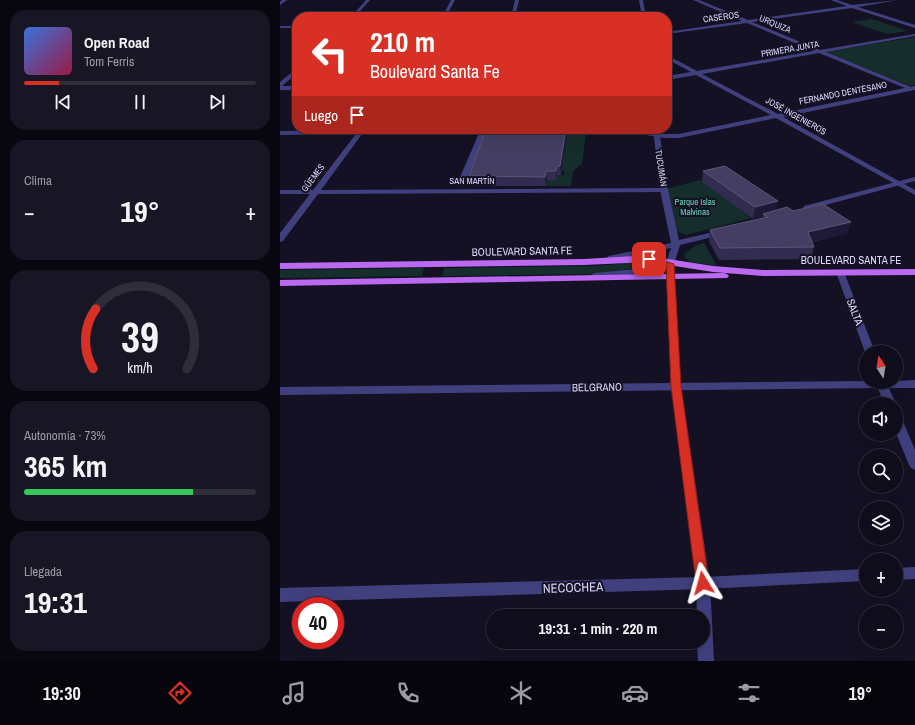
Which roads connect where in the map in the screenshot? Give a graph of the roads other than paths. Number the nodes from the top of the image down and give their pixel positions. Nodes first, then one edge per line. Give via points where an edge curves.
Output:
1 (285, 0) edge
2 (368, 0) edge
3 (453, 0) edge
4 (517, 0) edge
5 (642, 0) edge
6 (695, 0) edge
7 (833, 0) edge
8 (896, 0) edge
9 (280, 4) edge
10 (852, 6) junction
11 (357, 12) edge
12 (447, 12) edge
13 (514, 12) edge
14 (643, 12) edge
15 (748, 22) junction
16 (280, 27) edge
17 (292, 27) edge
18 (915, 27) edge
19 (672, 32) edge
20 (915, 35) edge
21 (820, 51) junction
22 (672, 60) edge
23 (696, 73) junction
24 (292, 75) edge
25 (672, 77) edge
26 (280, 87) edge
27 (292, 88) edge
28 (914, 89) edge
29 (777, 116) junction
30 (280, 133) edge
31 (292, 133) edge
32 (359, 134) edge
33 (482, 134) edge
34 (656, 134) edge
35 (668, 134) edge
36 (915, 179) edge
37 (462, 182) dead end
38 (898, 183) junction
39 (664, 190) junction
40 (280, 192) edge
41 (314, 192) junction
42 (915, 193) edge
43 (801, 210) edge
44 (734, 228) edge
45 (280, 239) edge
46 (676, 244) junction
47 (594, 262) junction
48 (434, 264) junction
49 (670, 264) junction
50 (280, 266) edge
51 (840, 272) junction
52 (915, 272) edge
53 (763, 273) junction
54 (671, 277) junction
55 (567, 278) junction
56 (429, 280) junction
57 (280, 282) edge
58 (867, 345) edge
59 (859, 383) edge
60 (903, 384) edge
61 (915, 384) edge
62 (676, 386) junction
63 (280, 392) edge
64 (903, 436) edge
65 (915, 465) edge
66 (915, 573) edge
67 (903, 574) edge
68 (859, 575) edge
69 (703, 583) junction
70 (280, 595) edge
71 (706, 661) edge

1 - 9 street
2 - 11 street
3 - 12 street
4 - 13 street
5 - 14 street
6 - 15 street, URQUIZA
7 - 10 street
8 - 10 street, CASEROS
10 - 15 street, CASEROS
10 - 18 street
15 - 19 street, CASEROS
15 - 21 street, URQUIZA
16 - 17 street
20 - 21 street, PRIMERA JUNTA
21 - 23 street, PRIMERA JUNTA
21 - 28 street, URQUIZA
22 - 23 street, JOSÉ INGENIEROS
23 - 25 street, PRIMERA JUNTA
23 - 29 street, JOSÉ INGENIEROS
24 - 26 street
26 - 27 street
28 - 29 street, FERNANDO DENTESANO
29 - 35 street, FERNANDO DENTESANO via 680,136
29 - 38 street, JOSÉ INGENIEROS
30 - 31 street
32 - 41 street, GÜEMES
33 - 37 street
34 - 39 street, TUCUMÁN
36 - 38 street
38 - 42 street, JOSÉ INGENIEROS
38 - 43 street
39 - 41 street, SAN MARTÍN
39 - 46 street, TUCUMÁN
40 - 41 street, SAN MARTÍN
41 - 45 street, GÜEMES
44 - 46 street
46 - 47 street
46 - 49 street, TUCUMÁN
47 - 48 main road, BOULEVARD SANTA FE
47 - 49 main road, BOULEVARD SANTA FE via 649,259
48 - 50 main road, BOULEVARD SANTA FE
48 - 56 main road
49 - 53 main road, BOULEVARD SANTA FE
49 - 54 street, TUCUMÁN
49 - 55 street via 633,273
51 - 52 main road, BOULEVARD SANTA FE
51 - 53 main road, BOULEVARD SANTA FE
51 - 58 street, SALTA
53 - 54 main road, BOULEVARD SANTA FE via 741,276
54 - 55 main road, BOULEVARD SANTA FE
54 - 62 street, TUCUMÁN
55 - 56 main road, BOULEVARD SANTA FE
56 - 57 main road, BOULEVARD SANTA FE
59 - 62 street, BELGRANO
60 - 61 street, BELGRANO
62 - 63 street, BELGRANO
62 - 69 street, TUCUMÁN
64 - 65 street
66 - 67 street
68 - 69 street, NECOCHEA
69 - 70 street, NECOCHEA
69 - 71 street, TUCUMÁN

